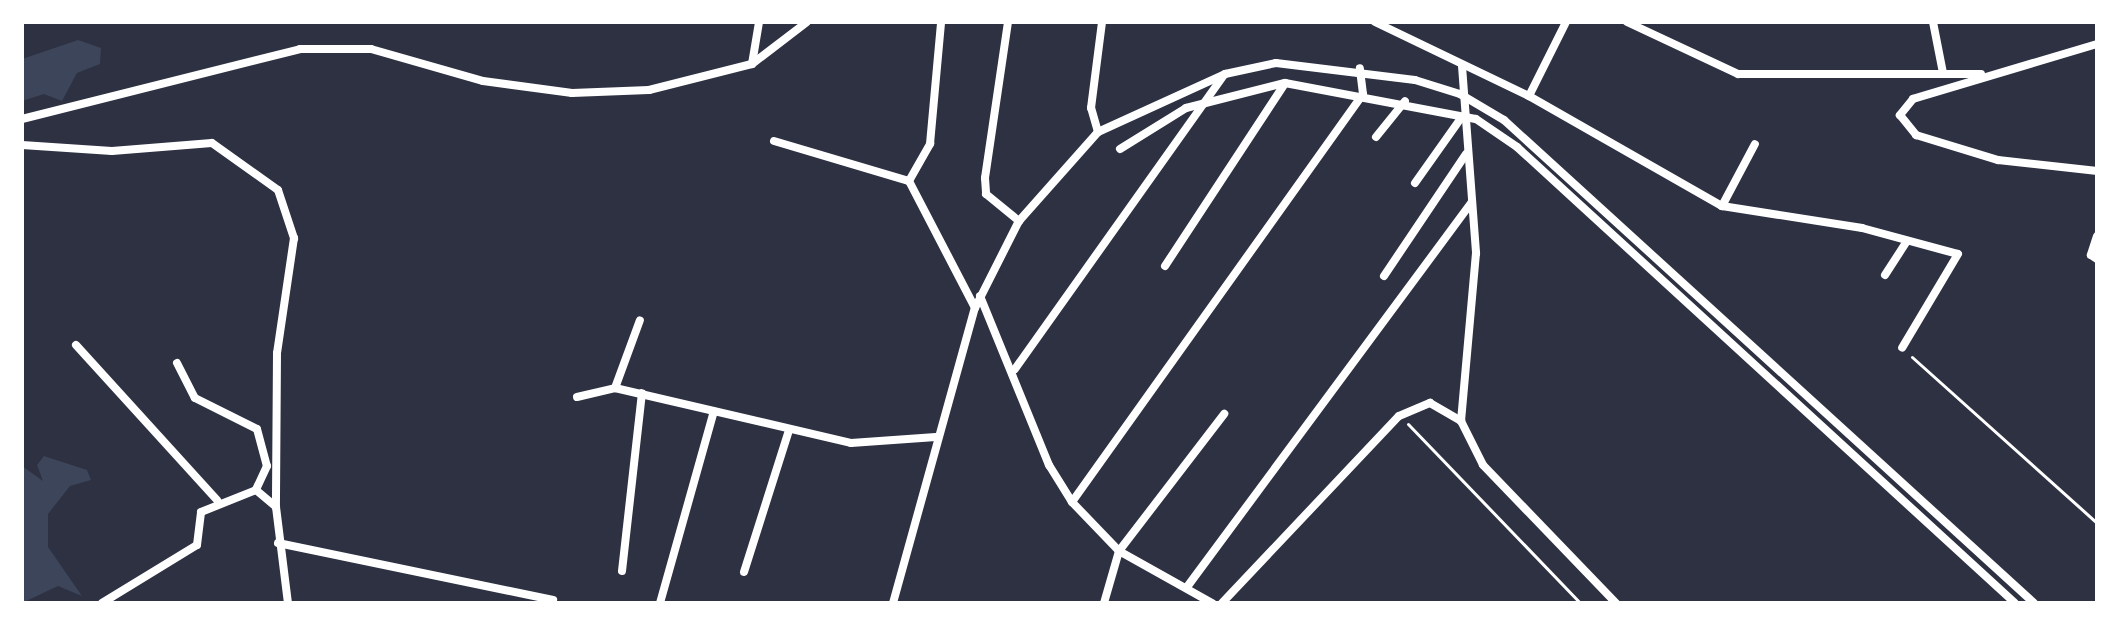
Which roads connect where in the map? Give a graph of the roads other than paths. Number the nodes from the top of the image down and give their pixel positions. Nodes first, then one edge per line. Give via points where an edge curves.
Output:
1 (759, 22) edge
2 (807, 22) edge
3 (941, 22) edge
4 (1008, 22) edge
5 (1102, 22) edge
6 (1375, 22) edge
7 (1566, 22) edge
8 (1627, 22) edge
9 (1933, 22) edge
10 (2097, 44) edge
11 (752, 64) junction
12 (1462, 66) junction
13 (1360, 68) junction
14 (1943, 73) junction
15 (1225, 74) junction
16 (1988, 75) junction
17 (1285, 83) junction
18 (1363, 94) junction
19 (1460, 94) junction
20 (1529, 96) junction
21 (1205, 100) junction
22 (1405, 101) junction
23 (1461, 116) junction
24 (22, 119) edge
25 (1098, 132) junction
26 (1376, 137) dead end
27 (774, 141) dead end
28 (1755, 144) dead end
29 (22, 145) edge
30 (1120, 149) dead end
31 (1466, 154) junction
32 (2097, 171) edge
33 (909, 181) junction
34 (1415, 183) dead end
35 (1472, 201) junction
36 (1722, 206) junction
37 (1019, 221) junction
38 (2097, 236) edge
39 (1907, 241) junction
40 (2094, 257) edge
41 (1165, 266) dead end
42 (1885, 275) dead end
43 (1384, 276) dead end
44 (980, 296) junction
45 (975, 308) junction
46 (640, 320) dead end
47 (76, 345) dead end
48 (1902, 348) road end
49 (177, 363) dead end
50 (1015, 369) junction
51 (615, 388) junction
52 (642, 393) junction
53 (577, 397) dead end
54 (714, 411) junction
55 (1224, 414) dead end
56 (1461, 421) junction
57 (789, 430) junction
58 (936, 437) junction
59 (256, 490) junction
60 (217, 500) junction
61 (1072, 502) junction
62 (276, 507) junction
63 (278, 543) junction
64 (1119, 551) junction
65 (622, 571) dead end
66 (744, 572) dead end
67 (1187, 587) junction
68 (553, 600) dead end
69 (102, 603) edge
70 (288, 603) edge
71 (660, 603) edge
72 (893, 603) edge
73 (1104, 603) edge
74 (1212, 603) edge
75 (1222, 603) edge
76 (1616, 603) edge
77 (2015, 603) edge
78 (2034, 603) edge

1 - 11 street
2 - 11 street
3 - 33 street via 930,144
4 - 37 street via 985,178 986,194
5 - 25 street via 1091,108
6 - 12 street
7 - 20 street
8 - 14 street via 1738,74
9 - 14 street
10 - 16 street
11 - 24 street via 649,90 572,93 483,81 371,49 300,49
12 - 19 street
12 - 20 street
13 - 15 street via 1276,63
13 - 18 street
13 - 19 street
14 - 16 street
15 - 21 street
15 - 25 street
16 - 32 street via 1913,99 1900,115 1902,126 1998,160
17 - 18 street
17 - 21 street
17 - 41 street
18 - 22 street
18 - 61 street
19 - 23 street
19 - 78 street via 1525,136
20 - 36 street
21 - 30 street
21 - 50 street
22 - 23 street
22 - 26 street
23 - 31 street
23 - 34 street
23 - 77 street via 1517,147
25 - 37 street
27 - 33 street
28 - 36 street
29 - 62 street via 112,151 212,143 278,190 291,210 294,238 277,353
31 - 35 street
31 - 43 street
33 - 45 street
35 - 56 street via 1476,253
35 - 67 street
36 - 39 street
37 - 44 street
38 - 40 street
39 - 42 street
39 - 48 street via 1958,254
44 - 45 street
44 - 50 street
45 - 58 street
46 - 51 street
47 - 60 street
49 - 59 street via 195,398 257,429 267,466
50 - 61 street via 1049,465
51 - 52 street
51 - 53 street
52 - 54 street
52 - 65 street
54 - 57 street
54 - 71 street
55 - 64 street
56 - 75 street via 1430,403 1399,416
56 - 76 street via 1483,465
57 - 58 street via 851,443
57 - 66 street
58 - 72 street
59 - 60 street
59 - 62 street
60 - 69 street via 201,512 197,545
61 - 64 street
62 - 63 street
63 - 68 street
63 - 70 street
64 - 67 street
64 - 73 street
67 - 74 street

